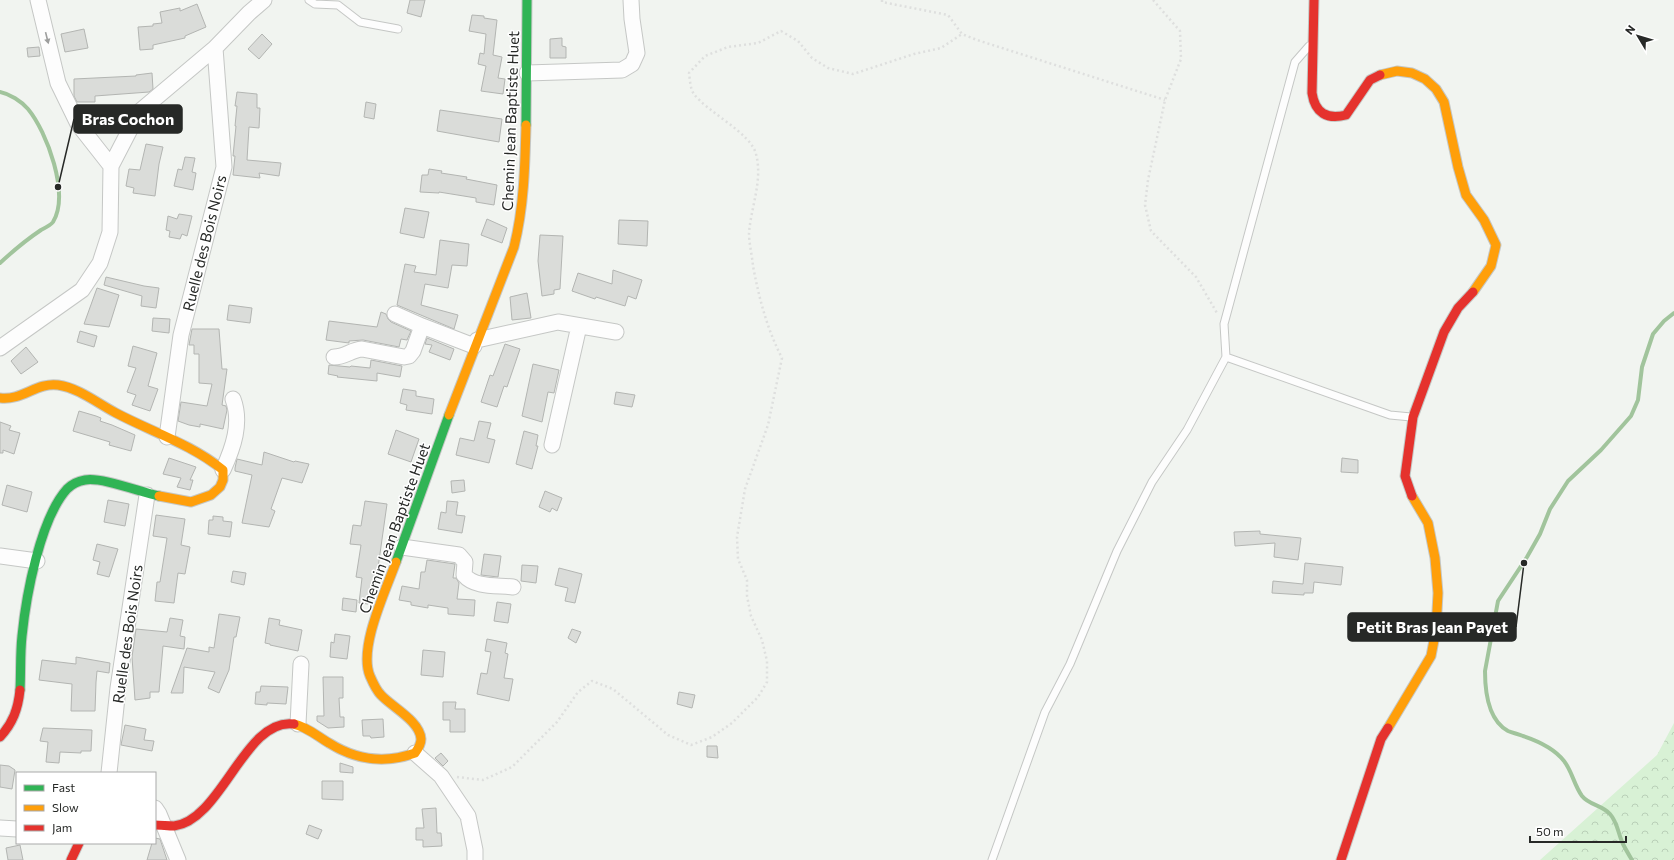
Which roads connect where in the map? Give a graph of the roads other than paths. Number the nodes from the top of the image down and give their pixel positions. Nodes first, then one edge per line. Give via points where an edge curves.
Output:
1 (38, 0) edge
2 (264, 0) edge
3 (309, 0) edge
4 (527, 0) edge
5 (631, 0) edge
6 (1314, 0) edge
7 (398, 29) dead end
8 (1313, 40) junction
9 (215, 48) junction
10 (527, 73) junction
11 (111, 166) junction
12 (395, 314) dead end
13 (422, 326) junction
14 (579, 326) junction
15 (616, 332) dead end
16 (475, 343) junction
17 (0, 348) edge
18 (334, 357) dead end
19 (1226, 357) junction
20 (0, 398) edge
21 (233, 399) dead end
22 (1413, 417) junction
23 (168, 437) junction
24 (552, 445) dead end
25 (223, 470) junction
26 (147, 495) junction
27 (402, 547) junction
28 (0, 556) edge
29 (37, 561) junction
30 (512, 587) dead end
31 (301, 664) dead end
32 (298, 724) junction
33 (0, 737) edge
34 (415, 753) junction
35 (109, 772) edge
36 (156, 810) edge
37 (160, 826) edge
38 (0, 828) edge
39 (16, 829) edge
40 (79, 844) edge
41 (71, 860) edge
42 (178, 860) edge
43 (475, 860) edge
44 (992, 860) edge
45 (1341, 860) edge

1 -> 11 street via 58,83 78,124
2 - 9 street
3 - 7 lane via 315,4 338,6 360,22
4 - 10 street, Chemin Jean Baptiste Huet
5 - 10 street via 637,53 632,64 622,70
6 - 8 street
8 - 19 lane via 1295,62 1224,324
8 - 22 street via 1312,97 1317,108 1326,115 1346,115 1370,80 1383,74 1397,71 1412,73 1425,79 1436,89 1444,102 1466,195 1484,220 1496,245 1491,266 1458,308 1444,332
9 - 11 street via 139,112
9 - 23 street, Ruelle des Bois Noirs via 224,167 181,335
10 - 16 street, Chemin Jean Baptiste Huet via 525,193 518,235 503,280
11 - 17 street via 110,232 100,263 82,290
12 - 13 street
13 - 16 street
13 - 18 street via 409,356 362,349
14 - 15 street
14 - 16 street via 566,322 550,323
14 - 24 street
16 - 27 street, Chemin Jean Baptiste Huet
19 - 22 lane via 1390,415
19 - 44 lane via 1187,430 1152,482 1117,551 1070,664 1045,712
20 - 23 street via 11,399 48,385 59,385
21 - 25 street via 237,409 236,428 232,448
22 - 45 street via 1405,476 1412,497 1428,523 1438,593 1436,630 1431,656 1380,738
23 - 25 street
25 - 26 street via 222,484 212,495 191,502
26 - 29 street via 95,479 74,484 66,491 51,516
26 - 35 street, Ruelle des Bois Noirs via 118,688
27 - 30 street via 459,555 465,562 464,576 468,580 474,583
27 - 34 street, Chemin Jean Baptiste Huet via 373,628 367,662 368,672 381,695 413,724 422,736
28 - 29 street
29 - 33 street via 22,635 18,707 14,719
31 - 32 street
32 - 34 street via 334,746 366,759 384,761
32 - 37 street via 276,726 264,733 202,809 175,826
34 - 43 street via 441,776 468,816
36 - 37 street
37 - 42 street
38 - 39 street
40 - 41 street

